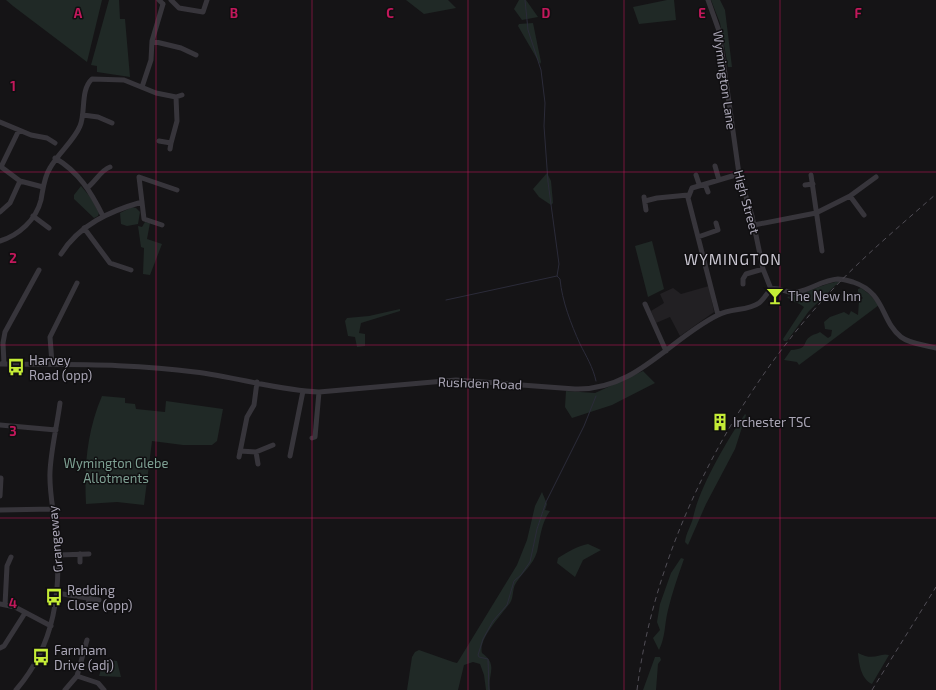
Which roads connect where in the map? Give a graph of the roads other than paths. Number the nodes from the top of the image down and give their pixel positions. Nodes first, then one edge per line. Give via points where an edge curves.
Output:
1 (170, 0) edge
2 (207, 0) edge
3 (708, 0) edge
4 (161, 2) edge
5 (152, 41) junction
6 (196, 55) dead end
7 (142, 87) junction
8 (182, 95) dead end
9 (176, 96) junction
10 (83, 114) junction
11 (0, 122) edge
12 (112, 123) dead end
13 (19, 130) junction
14 (733, 137) joint
15 (159, 141) dead end
16 (55, 143) dead end
17 (170, 143) junction
18 (170, 149) dead end
19 (55, 158) junction
20 (1, 166) edge
21 (715, 166) dead end
22 (110, 167) dead end
23 (739, 174) junction
24 (696, 175) dead end
25 (811, 175) dead end
26 (876, 177) dead end
27 (719, 180) junction
28 (20, 181) junction
29 (699, 184) junction
30 (706, 184) junction
31 (812, 184) junction
32 (805, 185) dead end
33 (43, 187) junction
34 (87, 188) junction
35 (177, 190) dead end
36 (708, 192) dead end
37 (688, 194) junction
38 (850, 196) junction
39 (142, 202) junction
40 (646, 210) dead end
41 (0, 212) edge
42 (816, 213) junction
43 (864, 215) dead end
44 (33, 216) junction
45 (103, 216) junction
46 (716, 223) dead end
47 (162, 225) dead end
48 (754, 225) junction
49 (49, 228) dead end
50 (84, 228) junction
51 (698, 237) junction
52 (0, 241) edge
53 (822, 252) dead end
54 (61, 254) dead end
55 (763, 269) junction
56 (39, 270) dead end
57 (132, 270) dead end
58 (78, 283) dead end
59 (744, 284) dead end
60 (771, 289) junction
61 (645, 304) dead end
62 (718, 315) junction
63 (936, 348) edge
64 (666, 352) junction
65 (52, 363) junction
66 (2, 364) edge
67 (257, 382) junction
68 (303, 391) junction
69 (319, 392) junction
70 (60, 403) dead end
71 (0, 425) edge
72 (56, 430) junction
73 (312, 438) dead end
74 (272, 445) dead end
75 (240, 451) junction
76 (256, 452) junction
77 (290, 456) dead end
78 (239, 457) dead end
79 (258, 464) dead end
80 (2, 478) dead end
81 (0, 496) edge
82 (53, 509) junction
83 (0, 510) edge
84 (80, 554) junction
85 (89, 554) dead end
86 (58, 555) junction
87 (11, 557) dead end
88 (80, 562) dead end
89 (57, 593) junction
90 (90, 598) junction
91 (99, 600) dead end
92 (3, 605) edge
93 (88, 606) dead end
94 (24, 613) junction
95 (51, 626) junction
96 (87, 640) dead end
97 (0, 648) edge
98 (77, 676) junction
99 (19, 689) edge
100 (66, 690) edge
101 (104, 690) edge

1 - 2 street via 179,8 203,12
1 - 4 street via 167,4
3 - 14 street, Wymington Lane via 719,31 733,120
4 - 5 street
5 - 6 street via 181,48
5 - 7 street via 151,60
7 - 9 street via 156,93
7 - 10 street via 124,80 92,79 87,89
8 - 9 street
9 - 17 street via 177,121
10 - 12 street
10 - 19 street via 76,134
11 - 13 street
13 - 16 street
13 - 20 street
14 - 23 street, High Street
15 - 17 street
17 - 18 street
19 - 33 street via 47,172
19 - 34 street via 70,167
20 - 28 street
21 - 27 street
22 - 34 street via 104,169 96,181
23 - 27 street
23 - 48 street, High Street
24 - 29 street
25 - 31 street
26 - 38 street
27 - 30 street
28 - 33 street
28 - 41 street via 10,203
29 - 30 street
29 - 37 street
30 - 36 street
31 - 32 street
31 - 42 street
33 - 44 street via 40,202
34 - 45 street
35 - 39 street via 139,174
37 - 40 street via 644,199
37 - 51 street
38 - 42 street
38 - 43 street
39 - 45 street
39 - 47 street via 144,219
42 - 48 street
42 - 53 street
44 - 49 street
44 - 52 street via 15,236
45 - 50 street
46 - 51 street via 718,230
48 - 55 street, High Street
50 - 54 street via 68,243
50 - 57 street via 110,263
51 - 62 street
55 - 59 street via 746,274
55 - 60 street, High Street
56 - 66 street via 5,332
58 - 65 street via 50,337
60 - 62 street, Rushden Road via 758,303
60 - 63 street via 787,293 797,292 837,279 858,284 875,296 902,338
61 - 64 street
62 - 64 street, Rushden Road
64 - 69 street, Rushden Road via 640,371 593,389 456,380
65 - 66 street, Rushden Road
65 - 67 street, Rushden Road via 114,364 195,372
67 - 68 street, Rushden Road
67 - 75 street via 254,405 247,417
68 - 69 street, Rushden Road
68 - 77 street
69 - 73 street via 315,437
70 - 72 street, Grangeway
71 - 72 street
72 - 82 street, Grangeway via 50,472
74 - 76 street
75 - 76 street
75 - 78 street
76 - 79 street
80 - 81 street
82 - 83 street
82 - 86 street, Grangeway
84 - 85 street
84 - 86 street
84 - 88 street
86 - 89 street, Grangeway
87 - 92 street via 7,566
89 - 90 street
89 - 95 street, Grangeway
90 - 91 street
90 - 93 street
92 - 94 street via 15,607
94 - 95 street
94 - 97 street via 4,646
95 - 99 street, Grangeway via 38,658
96 - 98 street
98 - 100 street
98 - 101 street via 98,683

